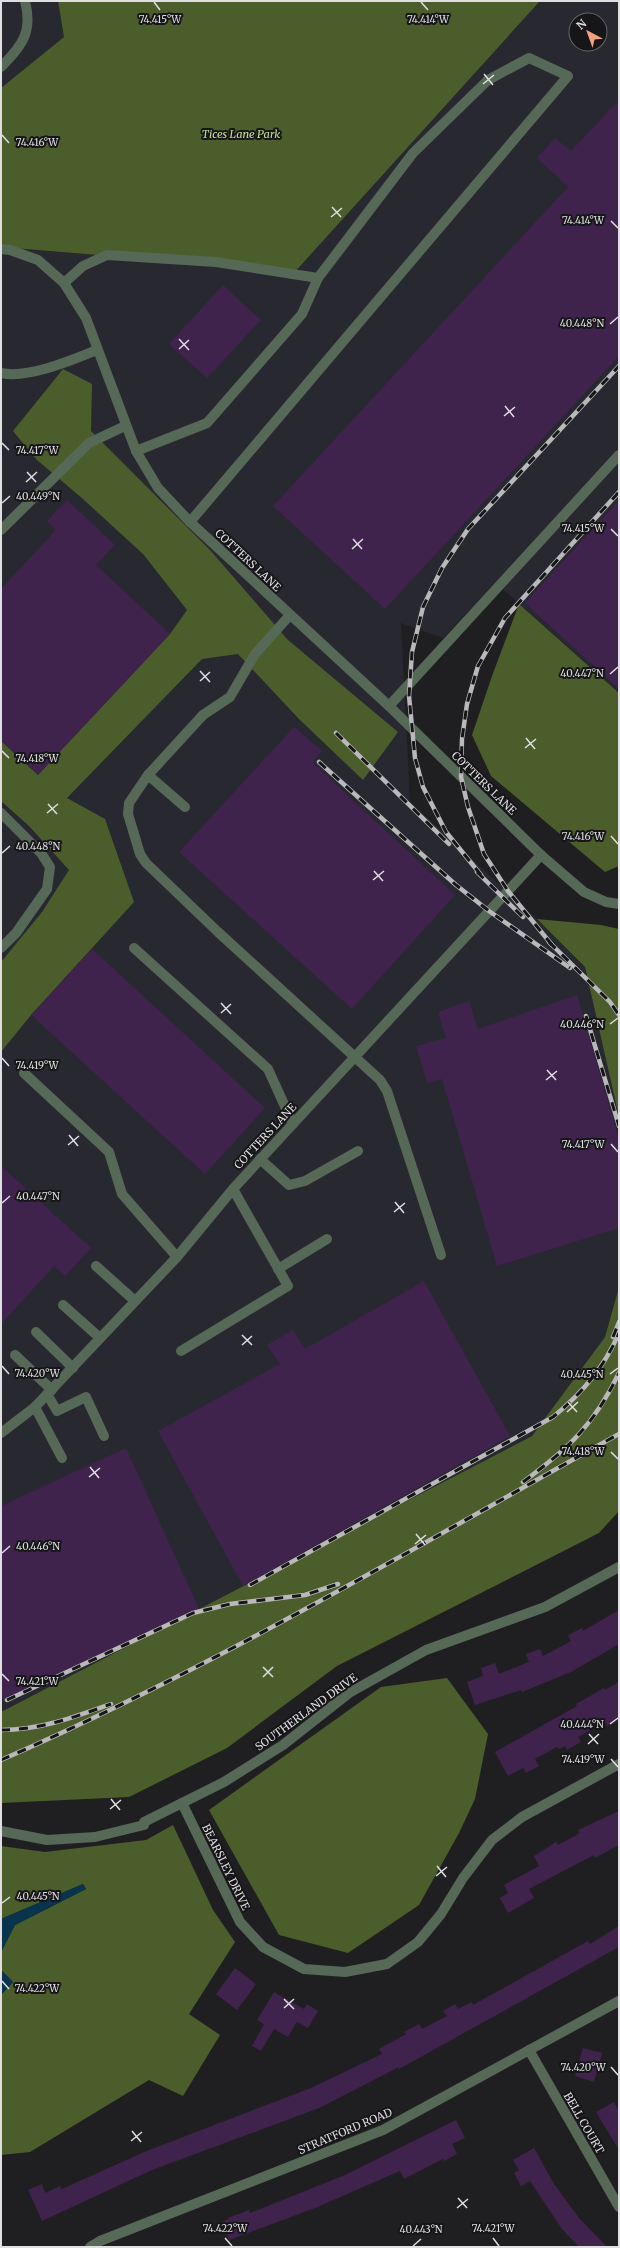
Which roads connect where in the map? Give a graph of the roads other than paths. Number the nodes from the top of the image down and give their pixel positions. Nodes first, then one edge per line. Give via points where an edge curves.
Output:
1 (25, 1) edge
2 (1, 67) edge
3 (1, 249) edge
4 (318, 278) junction
5 (64, 283) junction
6 (97, 350) junction
7 (1, 373) edge
8 (125, 426) junction
9 (136, 451) junction
10 (619, 455) edge
11 (190, 522) junction
12 (1, 530) edge
13 (290, 616) junction
14 (389, 706) junction
15 (148, 775) junction
16 (185, 807) dead end
17 (1, 813) edge
18 (541, 855) junction
19 (619, 904) edge
20 (1, 948) edge
21 (134, 948) dead end
22 (354, 1057) junction
23 (24, 1073) dead end
24 (293, 1124) junction
25 (358, 1151) dead end
26 (260, 1160) junction
27 (233, 1189) junction
28 (327, 1239) dead end
29 (441, 1255) dead end
30 (177, 1257) junction
31 (96, 1266) dead end
32 (278, 1268) junction
33 (136, 1301) junction
34 (63, 1305) dead end
35 (36, 1332) dead end
36 (100, 1338) junction
37 (181, 1351) dead end
38 (15, 1354) dead end
39 (73, 1368) junction
40 (49, 1392) junction
41 (35, 1407) junction
42 (4, 1432) edge
43 (104, 1436) dead end
44 (62, 1458) dead end
45 (619, 1567) edge
46 (619, 1764) edge
47 (182, 1803) junction
48 (1, 1831) edge
49 (619, 2001) edge
50 (529, 2050) junction
51 (619, 2207) edge
52 (103, 2244) edge
53 (90, 2247) edge

1 - 2 street via 27,34 18,50
3 - 5 street, COTTERS LANE via 38,260
4 - 5 street via 216,262 107,255 83,266
4 - 9 street via 302,314 207,423
4 - 11 street via 413,153 488,80 529,58 568,76
5 - 6 street, COTTERS LANE via 86,318
6 - 7 street via 60,366 9,375
6 - 8 street, COTTERS LANE
8 - 9 street, COTTERS LANE
8 - 12 street via 89,443
9 - 11 street, COTTERS LANE via 158,488
10 - 14 street
11 - 13 street, COTTERS LANE
13 - 14 street, COTTERS LANE
13 - 15 street via 255,654 230,697 203,715
14 - 18 street, COTTERS LANE
15 - 16 street
15 - 22 street via 129,803 128,814 140,854 146,863
17 - 20 street via 41,853 50,867 47,889 16,933
18 - 19 street, COTTERS LANE via 584,892 606,902
18 - 22 street, COTTERS LANE
21 - 24 street via 268,1069
22 - 24 street, COTTERS LANE
22 - 29 street via 380,1080 387,1091
23 - 30 street via 109,1152 122,1194
24 - 26 street, COTTERS LANE
25 - 26 street via 305,1181 289,1185
26 - 27 street, COTTERS LANE
27 - 30 street, COTTERS LANE
27 - 32 street
28 - 32 street
30 - 33 street, COTTERS LANE
31 - 33 street
32 - 37 street via 288,1286
33 - 36 street, COTTERS LANE
34 - 36 street
35 - 39 street
36 - 39 street, COTTERS LANE
38 - 40 street
39 - 40 street, COTTERS LANE
40 - 41 street, COTTERS LANE
40 - 43 street via 57,1411 86,1397
41 - 42 street, COTTERS LANE
41 - 44 street
45 - 47 street, SOUTHERLAND DRIVE via 545,1607 426,1650 349,1693 276,1750 224,1782
46 - 47 street, BEARSLEY DRIVE via 522,1817 492,1840 463,1878 441,1914 418,1942 387,1964 345,1972 304,1969 263,1947 240,1922
47 - 48 street, SOUTHERLAND DRIVE via 144,1822 144,1825 95,1837 47,1840
49 - 50 street, STRATFORD ROAD
50 - 51 street, BELL COURT
50 - 52 street, STRATFORD ROAD via 383,2130
52 - 53 street, STRATFORD ROAD

